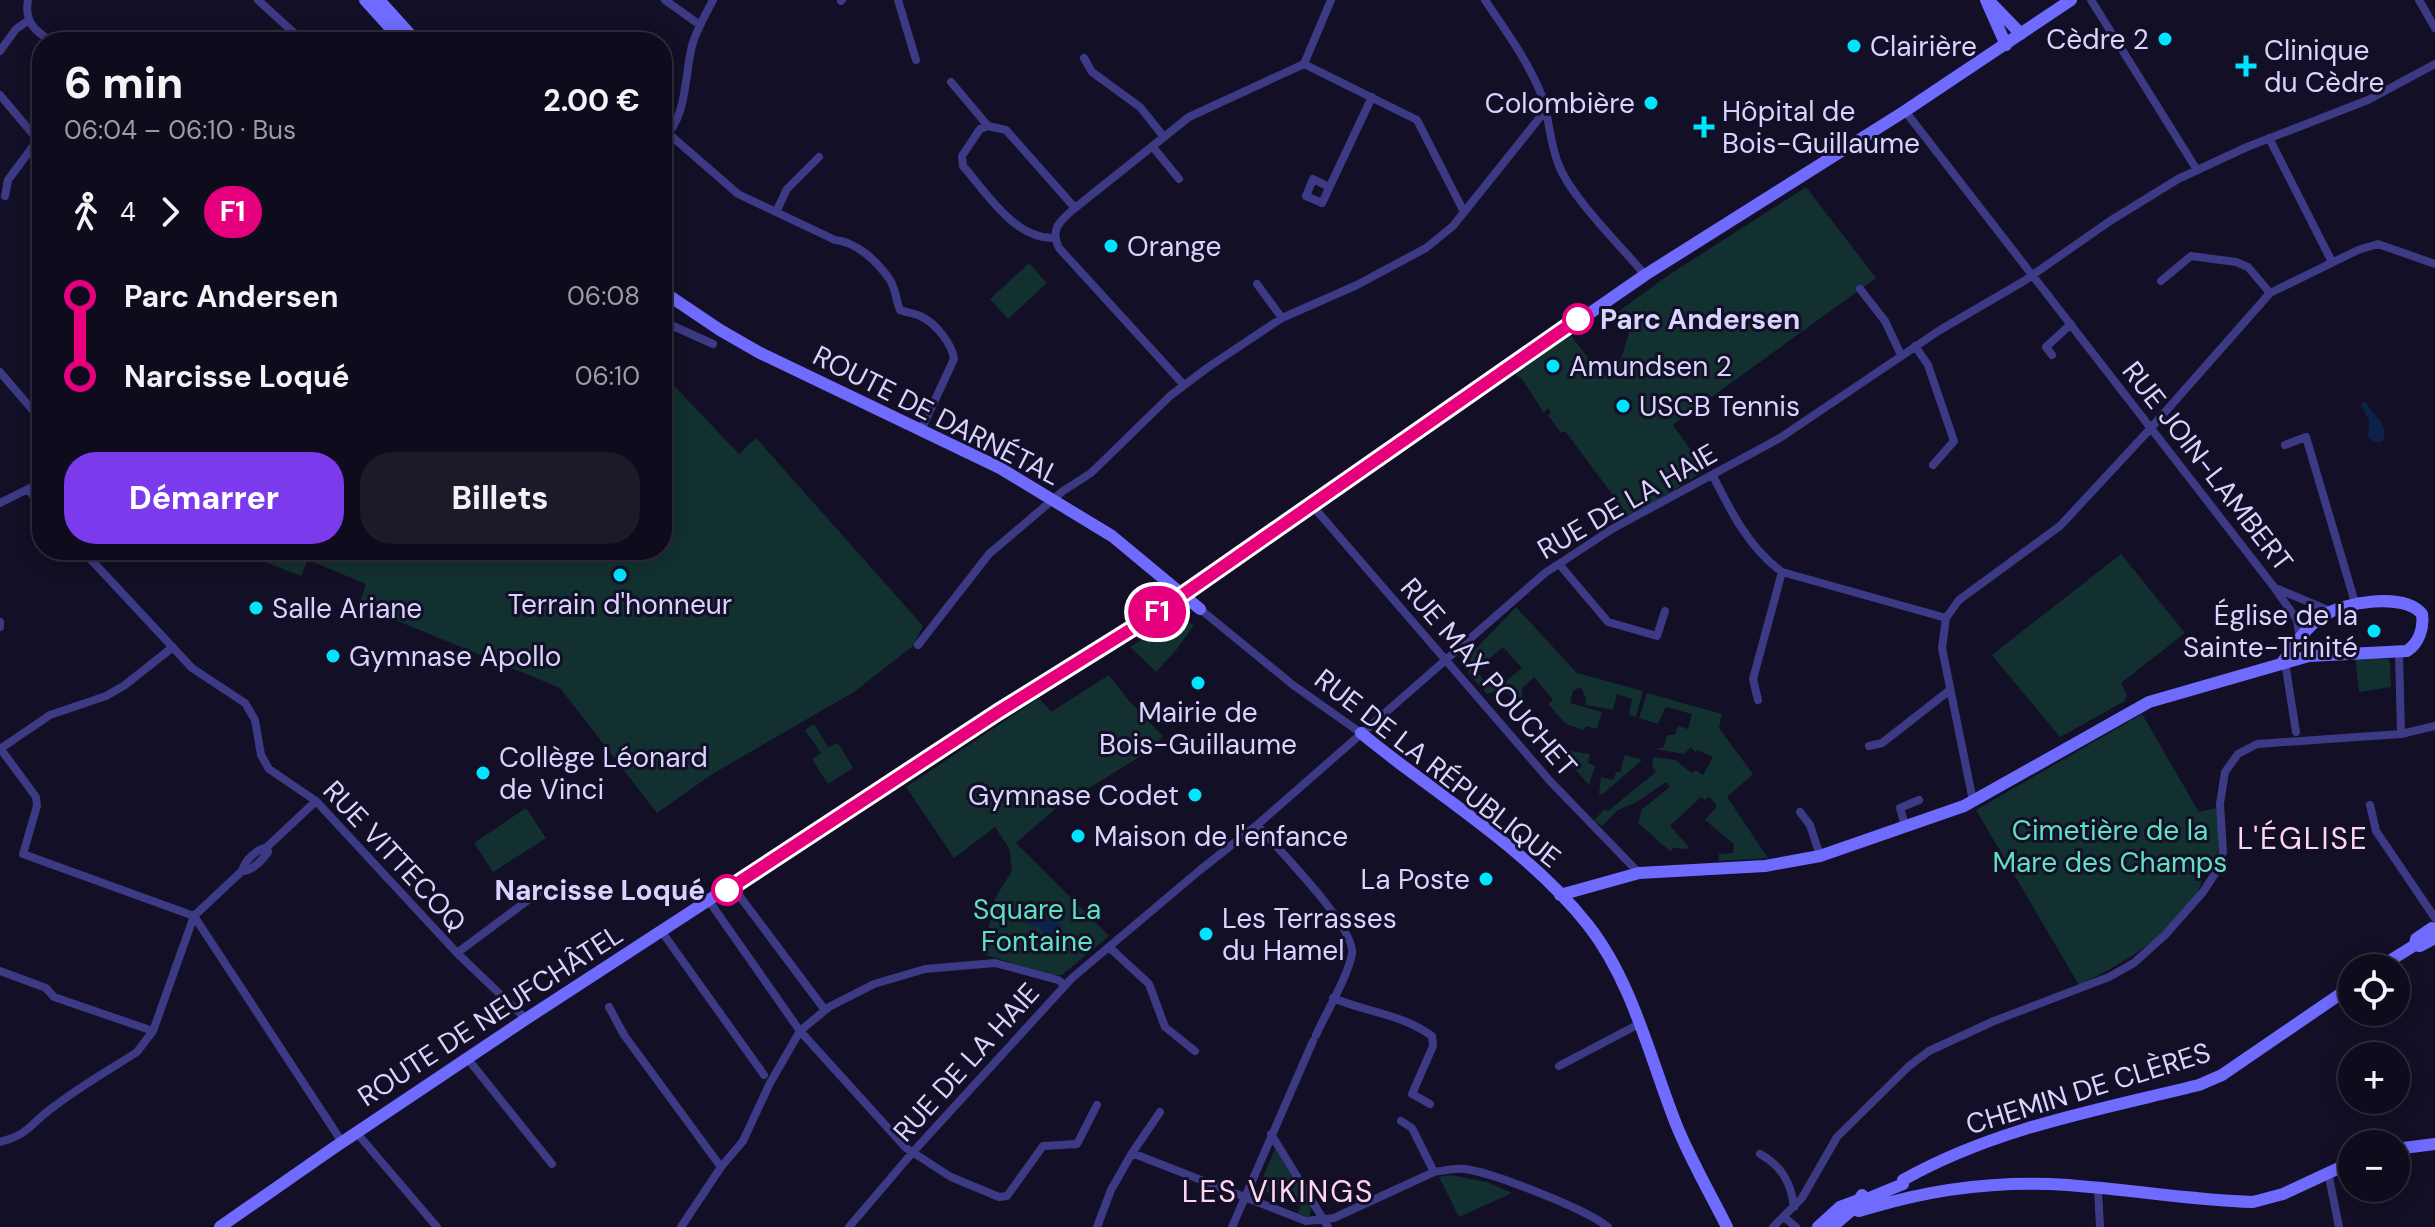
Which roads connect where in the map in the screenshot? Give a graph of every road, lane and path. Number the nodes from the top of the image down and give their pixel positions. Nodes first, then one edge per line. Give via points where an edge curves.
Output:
1 (28, 0) edge
2 (258, 0) edge
3 (365, 0) edge
4 (379, 0) edge
5 (665, 0) edge
6 (713, 0) edge
7 (898, 0) edge
8 (1331, 0) edge
9 (1485, 0) edge
10 (1987, 0) edge
11 (2071, 0) edge
12 (2091, 0) edge
13 (2419, 0) edge
14 (29, 20) junction
15 (700, 25) junction
16 (2435, 28) edge
17 (38, 32) edge
18 (293, 32) edge
19 (394, 32) edge
20 (408, 32) edge
21 (2021, 34) junction
22 (2006, 45) junction
23 (0, 51) edge
24 (1084, 58) dead end
25 (916, 60) dead end
26 (1304, 64) junction
27 (2435, 64) edge
28 (951, 82) dead end
29 (0, 95) edge
30 (1372, 97) junction
31 (1545, 111) junction
32 (1905, 111) junction
33 (672, 125) edge
34 (988, 126) junction
35 (32, 133) edge
36 (1164, 137) junction
37 (2269, 138) junction
38 (672, 142) edge
39 (1152, 146) junction
40 (32, 152) edge
41 (819, 157) dead end
42 (2197, 170) junction
43 (1179, 179) dead end
44 (1329, 187) dead end
45 (5, 196) dead end
46 (1075, 208) junction
47 (776, 212) junction
48 (1464, 212) junction
49 (1054, 238) junction
50 (2332, 262) junction
51 (2435, 264) edge
52 (1645, 275) junction
53 (2032, 275) junction
54 (2161, 281) dead end
55 (1257, 284) dead end
56 (1860, 289) dead end
57 (2270, 293) junction
58 (672, 298) edge
59 (1282, 318) junction
60 (2071, 324) junction
61 (672, 326) edge
62 (713, 344) dead end
63 (1915, 346) junction
64 (1901, 355) junction
65 (2052, 355) dead end
66 (0, 372) edge
67 (1184, 385) junction
68 (32, 409) edge
69 (2151, 428) junction
70 (921, 430) junction
71 (2285, 445) dead end
72 (1933, 465) dead end
73 (1713, 476) junction
74 (32, 487) edge
75 (28, 489) junction
76 (32, 494) edge
77 (1054, 500) junction
78 (0, 503) edge
79 (1311, 504) junction
80 (91, 560) edge
81 (1559, 564) junction
82 (1782, 572) junction
83 (2274, 587) junction
84 (1183, 594) junction
85 (2356, 606) junction
86 (1200, 609) joint
87 (1665, 611) dead end
88 (2330, 611) junction
89 (1946, 618) junction
90 (2429, 622) edge
91 (2300, 639) junction
92 (918, 645) dead end
93 (173, 647) junction
94 (2399, 652) junction
95 (2309, 656) junction
96 (1447, 660) junction
97 (2284, 662) junction
98 (1950, 690) junction
99 (1758, 700) dead end
100 (2435, 726) edge
101 (2296, 732) dead end
102 (1361, 733) junction
103 (2401, 734) junction
104 (1869, 746) dead end
105 (0, 748) edge
106 (1919, 800) dead end
107 (316, 801) junction
108 (1973, 801) junction
109 (2370, 805) dead end
110 (1800, 812) dead end
111 (1257, 825) junction
112 (1905, 825) junction
113 (1820, 856) junction
114 (1639, 873) junction
115 (732, 886) junction
116 (539, 892) dead end
117 (1560, 895) junction
118 (709, 901) junction
119 (194, 916) junction
120 (2435, 918) edge
121 (2435, 929) edge
122 (662, 932) junction
123 (2435, 938) edge
124 (2415, 945) junction
125 (1109, 947) junction
126 (457, 953) junction
127 (2401, 954) edge
128 (0, 971) edge
129 (1065, 985) junction
130 (2338, 996) edge
131 (1333, 998) junction
132 (609, 1007) dead end
133 (825, 1010) junction
134 (526, 1019) junction
135 (1639, 1024) junction
136 (153, 1031) junction
137 (800, 1031) junction
138 (1195, 1051) dead end
139 (467, 1058) junction
140 (1559, 1066) dead end
141 (764, 1075) dead end
142 (1430, 1104) dead end
143 (1097, 1105) dead end
144 (1160, 1112) dead end
145 (1401, 1121) dead end
146 (356, 1132) junction
147 (1271, 1134) junction
148 (0, 1142) edge
149 (342, 1142) junction
150 (2435, 1144) edge
151 (2410, 1147) edge
152 (912, 1153) junction
153 (1132, 1153) junction
154 (1760, 1154) dead end
155 (552, 1164) dead end
156 (721, 1167) junction
157 (2338, 1168) edge
158 (1434, 1172) junction
159 (2328, 1172) junction
160 (1903, 1184) junction
161 (2098, 1189) junction
162 (1913, 1195) junction
163 (1244, 1198) junction
164 (1862, 1203) junction
165 (1794, 1207) junction
166 (1784, 1217) junction
167 (1326, 1224) edge
168 (220, 1227) edge
169 (437, 1227) edge
170 (681, 1227) edge
171 (849, 1227) edge
172 (1097, 1227) edge
173 (1232, 1227) edge
174 (1608, 1227) edge
175 (1727, 1227) edge
176 (1773, 1227) edge
177 (1796, 1227) edge
178 (1818, 1227) edge
179 (1832, 1227) edge
180 (2100, 1227) edge
181 (2339, 1227) edge

1 - 14 street
2 - 18 street
3 - 19 main road
4 - 20 main road
5 - 15 street
6 - 15 street
7 - 25 street
8 - 26 street
9 - 31 street via 1532,74
10 - 21 main road
10 - 22 main road
11 - 21 main road, ROUTE DE NEUFCHÂTEL
12 - 42 street
13 - 16 street
14 - 17 street
14 - 23 street
15 - 33 street via 682,107
21 - 22 main road, ROUTE DE NEUFCHÂTEL
22 - 32 main road, ROUTE DE NEUFCHÂTEL
24 - 36 street via 1092,72 1140,107
26 - 30 street
26 - 36 street via 1189,117
27 - 37 street, RUE DE LA HAIE via 2368,100
28 - 34 street
29 - 35 street
30 - 44 street
30 - 48 street via 1421,125
31 - 48 street
31 - 52 street via 1561,170
32 - 52 main road, ROUTE DE NEUFCHÂTEL
32 - 53 street, RUE JOIN-LAMBERT
34 - 46 street via 1006,130
34 - 49 street via 980,129 962,156 963,166 1011,221 1040,237
36 - 39 street
37 - 42 street, RUE DE LA HAIE
37 - 50 street
38 - 47 street via 738,194
39 - 43 street
39 - 46 street
40 - 45 street via 8,180
41 - 47 street via 787,189
42 - 53 street, RUE DE LA HAIE
46 - 49 street via 1060,221
47 - 70 street via 861,249 891,281 900,310 926,320 953,349 954,359
48 - 59 street via 1426,248
49 - 67 street
50 - 51 street via 2378,244
50 - 57 street
52 - 79 main road, ROUTE DE NEUFCHÂTEL
53 - 60 street, RUE JOIN-LAMBERT
53 - 63 street, RUE DE LA HAIE
54 - 57 street via 2191,256 2248,267
55 - 59 street
56 - 64 street via 1885,321
57 - 69 street
58 - 70 main road, ROUTE DE DARNÉTAL via 760,353
59 - 67 street
60 - 65 street via 2046,347
60 - 69 street, RUE JOIN-LAMBERT
61 - 62 street
63 - 64 street, RUE DE LA HAIE
63 - 72 street via 1928,365 1954,441
64 - 73 street, RUE DE LA HAIE via 1780,438
66 - 68 street
67 - 77 street via 1091,473
69 - 83 street, RUE JOIN-LAMBERT
69 - 89 street via 2060,526 1959,600
70 - 77 main road, ROUTE DE DARNÉTAL
71 - 85 street via 2306,437
73 - 81 street, RUE DE LA HAIE via 1612,529
73 - 82 street via 1750,542
74 - 75 street
75 - 76 street
75 - 78 street
77 - 84 main road, ROUTE DE DARNÉTAL via 1112,536
77 - 92 street via 989,554
79 - 84 main road, ROUTE DE NEUFCHÂTEL
79 - 96 street, RUE MAX POUCHET
80 - 93 street, RUE VITTECOQ
81 - 87 street via 1608,622 1657,636
81 - 96 street, RUE DE LA HAIE
82 - 89 street
82 - 99 street via 1753,679
83 - 88 street
83 - 91 street, RUE JOIN-LAMBERT via 2297,620
84 - 86 main road, RUE DE LA RÉPUBLIQUE
84 - 115 main road, ROUTE DE NEUFCHÂTEL
85 - 88 main road
85 - 90 main road via 2397,600 2416,607
86 - 102 street, RUE DE LA RÉPUBLIQUE
88 - 91 main road
89 - 98 street via 1942,648
90 - 94 main road via 2412,648
91 - 95 main road
91 - 97 main road
93 - 105 street via 125,685 50,715
93 - 107 street, RUE VITTECOQ via 205,678 245,703 269,769
94 - 95 main road
94 - 103 street
95 - 97 main road
96 - 102 street, RUE DE LA HAIE
96 - 114 street, RUE MAX POUCHET via 1550,781
97 - 101 street
97 - 108 main road via 2137,707
98 - 104 street via 1882,743
98 - 108 street
100 - 103 street
102 - 111 street, RUE DE LA HAIE
102 - 117 main road, RUE DE LA RÉPUBLIQUE via 1486,829
103 - 165 street via 2257,744 2238,754 2221,786 2219,863 2203,892 2165,935 2109,977 1929,1051 1837,1137
105 - 119 street via 36,797 23,854
106 - 112 street via 1900,808
107 - 119 street
107 - 126 street, RUE VITTECOQ
108 - 112 main road
109 - 120 street via 2376,831
110 - 113 street
111 - 125 street, RUE DE LA HAIE
111 - 131 street via 1352,942
112 - 113 main road
113 - 114 main road via 1765,866
114 - 117 main road
115 - 118 main road, ROUTE DE NEUFCHÂTEL
115 - 133 street
116 - 126 street
117 - 135 main road, RUE DE LA RÉPUBLIQUE via 1601,943
118 - 122 main road, ROUTE DE NEUFCHÂTEL
118 - 137 street
119 - 136 street
119 - 149 street
121 - 124 main road via 2416,939
122 - 134 main road, ROUTE DE NEUFCHÂTEL
122 - 141 street
123 - 124 main road
124 - 127 main road
125 - 129 street, RUE DE LA HAIE
125 - 138 street via 1149,984 1165,1027
126 - 134 street, RUE VITTECOQ
128 - 136 street via 46,988 54,997
129 - 133 street via 995,963 925,969 874,984
129 - 152 street, RUE DE LA HAIE
130 - 160 main road, CHEMIN DE CLÈRES via 2211,1080 1993,1138 1927,1167
131 - 142 street via 1386,1013 1432,1036 1433,1046 1412,1094
131 - 147 street
132 - 156 street
133 - 137 street
134 - 139 main road, ROUTE DE NEUFCHÂTEL
135 - 140 street
135 - 175 main road, RUE DE LA RÉPUBLIQUE via 1678,1128
136 - 148 street via 137,1052 48,1110 21,1136
137 - 152 street
137 - 156 street via 743,1141
139 - 146 main road, ROUTE DE NEUFCHÂTEL
139 - 155 street
143 - 152 street via 1077,1144 1043,1146 1003,1198 964,1184
144 - 153 street
145 - 158 street via 1412,1128
146 - 149 main road, ROUTE DE NEUFCHÂTEL
146 - 169 street
147 - 163 street
147 - 167 street
149 - 168 main road, ROUTE DE NEUFCHÂTEL
150 - 151 main road
152 - 171 street, RUE DE LA HAIE
153 - 163 street
153 - 172 street
154 - 165 street via 1786,1176
156 - 170 street
157 - 159 main road
158 - 167 street
158 - 174 street via 1468,1169
159 - 161 main road via 2253,1202
159 - 181 street
160 - 162 main road
160 - 164 main road, CHEMIN DE CLÈRES
161 - 162 main road via 1980,1186
161 - 180 street
162 - 164 main road
163 - 167 street
163 - 173 street
164 - 178 main road, CHEMIN DE CLÈRES via 1848,1202
164 - 179 main road, CHEMIN DE CLÈRES
165 - 166 street
166 - 176 street
166 - 177 street

